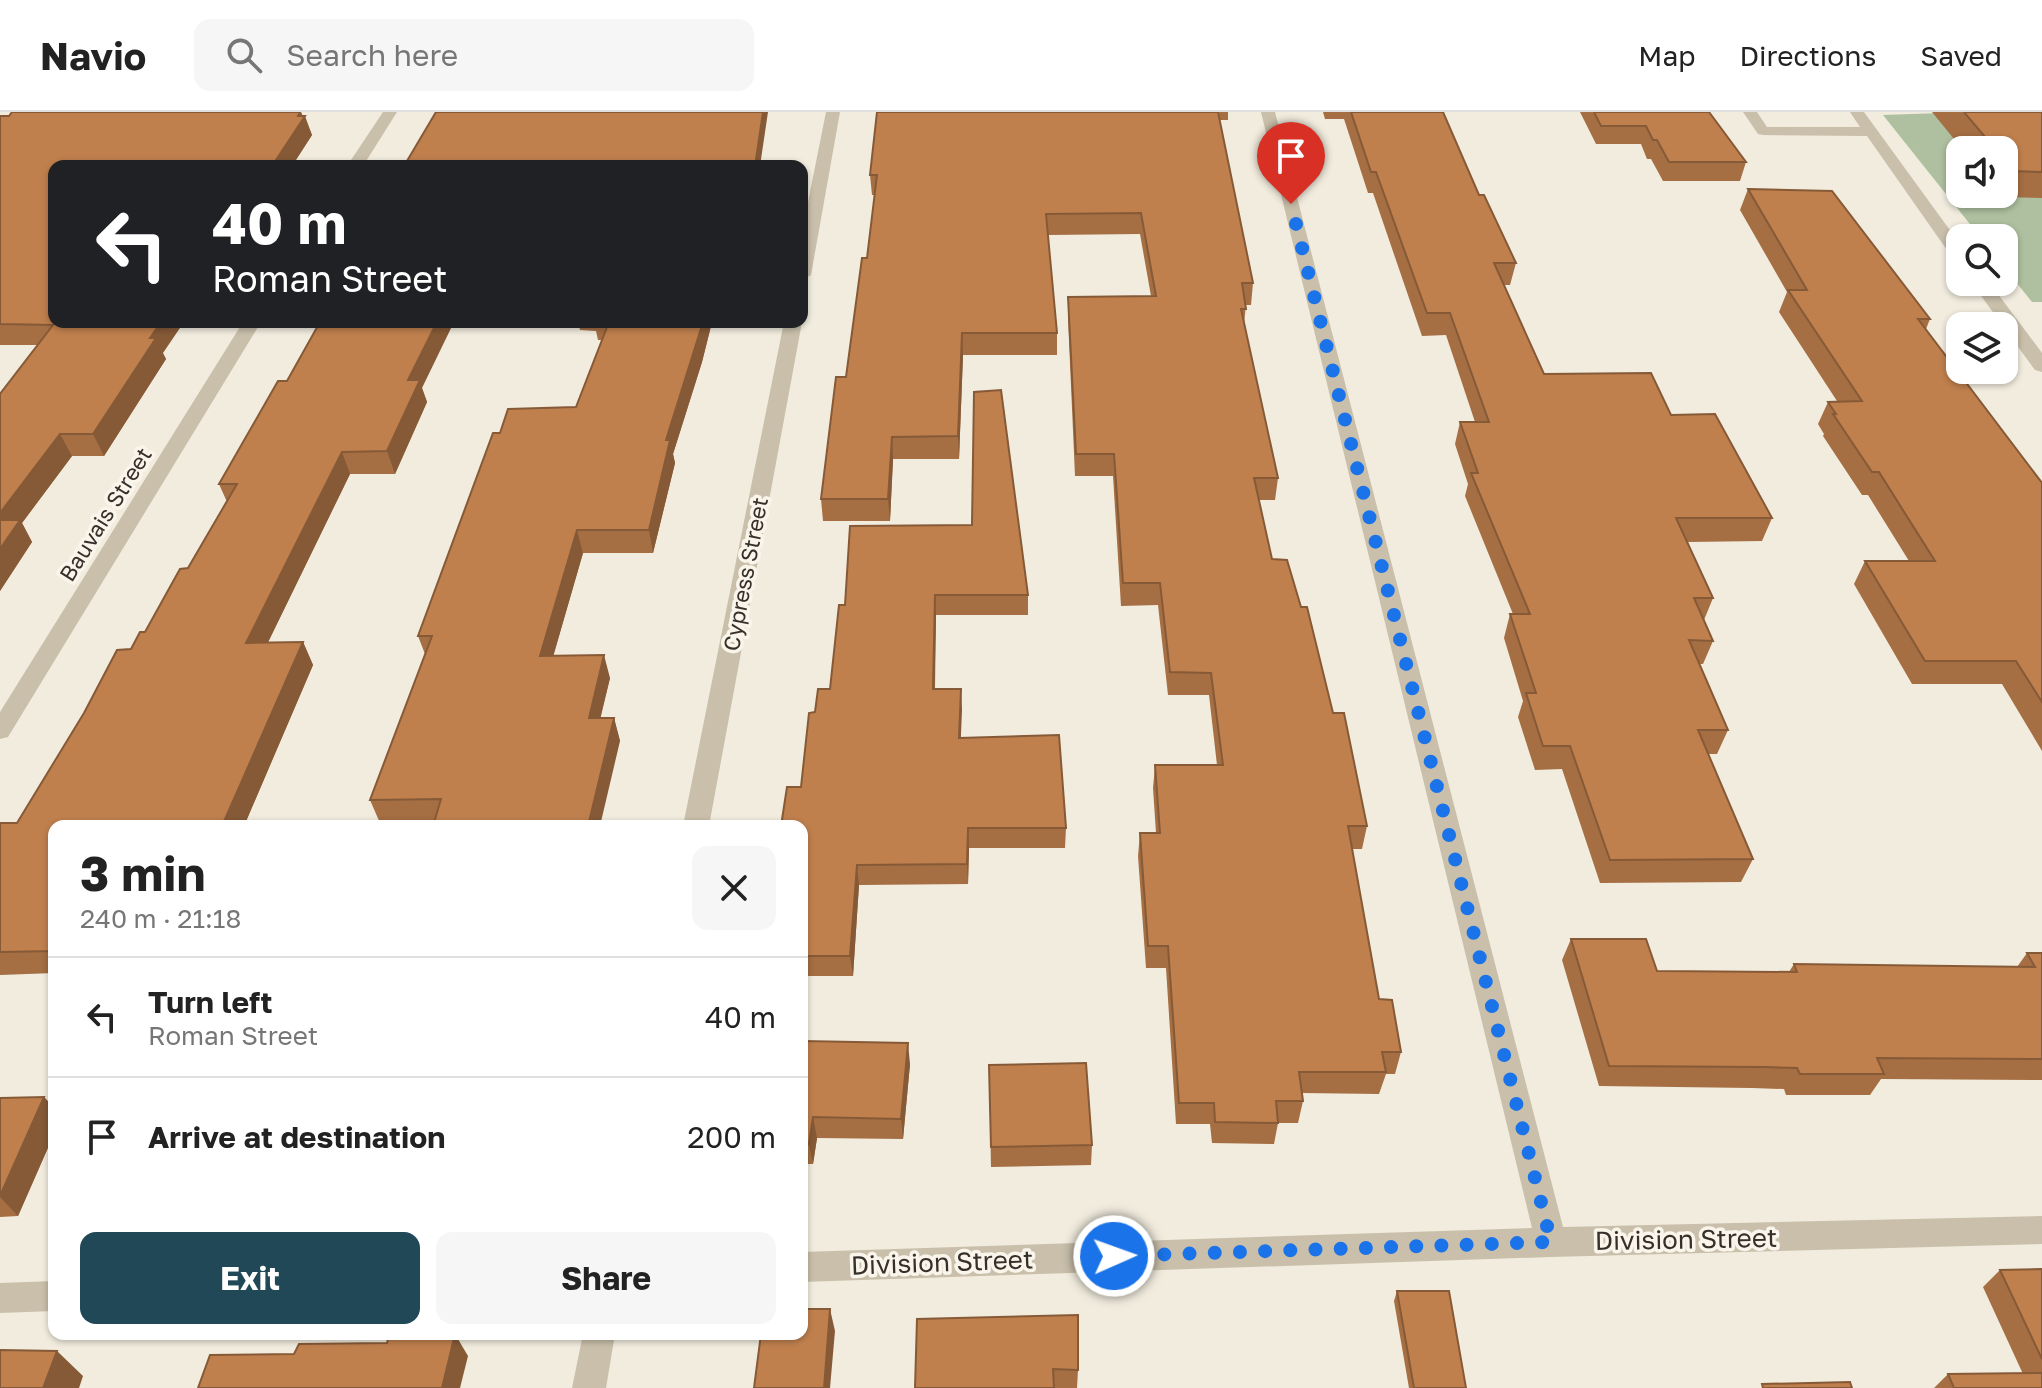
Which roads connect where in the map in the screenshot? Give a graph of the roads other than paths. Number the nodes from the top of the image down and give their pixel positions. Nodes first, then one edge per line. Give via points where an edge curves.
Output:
1 (390, 112) edge
2 (833, 112) edge
3 (1268, 112) edge
4 (1750, 112) edge
5 (1857, 112) edge
6 (1872, 132) junction
7 (359, 160) edge
8 (1946, 236) edge
9 (808, 243) edge
10 (1990, 296) edge
11 (248, 328) edge
12 (792, 328) edge
13 (2042, 366) edge
14 (0, 731) edge
15 (697, 820) edge
16 (2042, 1230) edge
17 (1551, 1242) junction
18 (808, 1267) edge
19 (48, 1296) edge
20 (0, 1298) edge
21 (598, 1340) edge
22 (589, 1388) edge

1 - 7 street
2 - 9 street
3 - 17 street
4 - 6 street via 1763,131
5 - 6 street
6 - 8 street
10 - 13 street
11 - 14 street, Bauvais Street
12 - 15 street, Cypress Street
16 - 17 street, Division Street
17 - 18 street, Division Street
19 - 20 street
21 - 22 street

